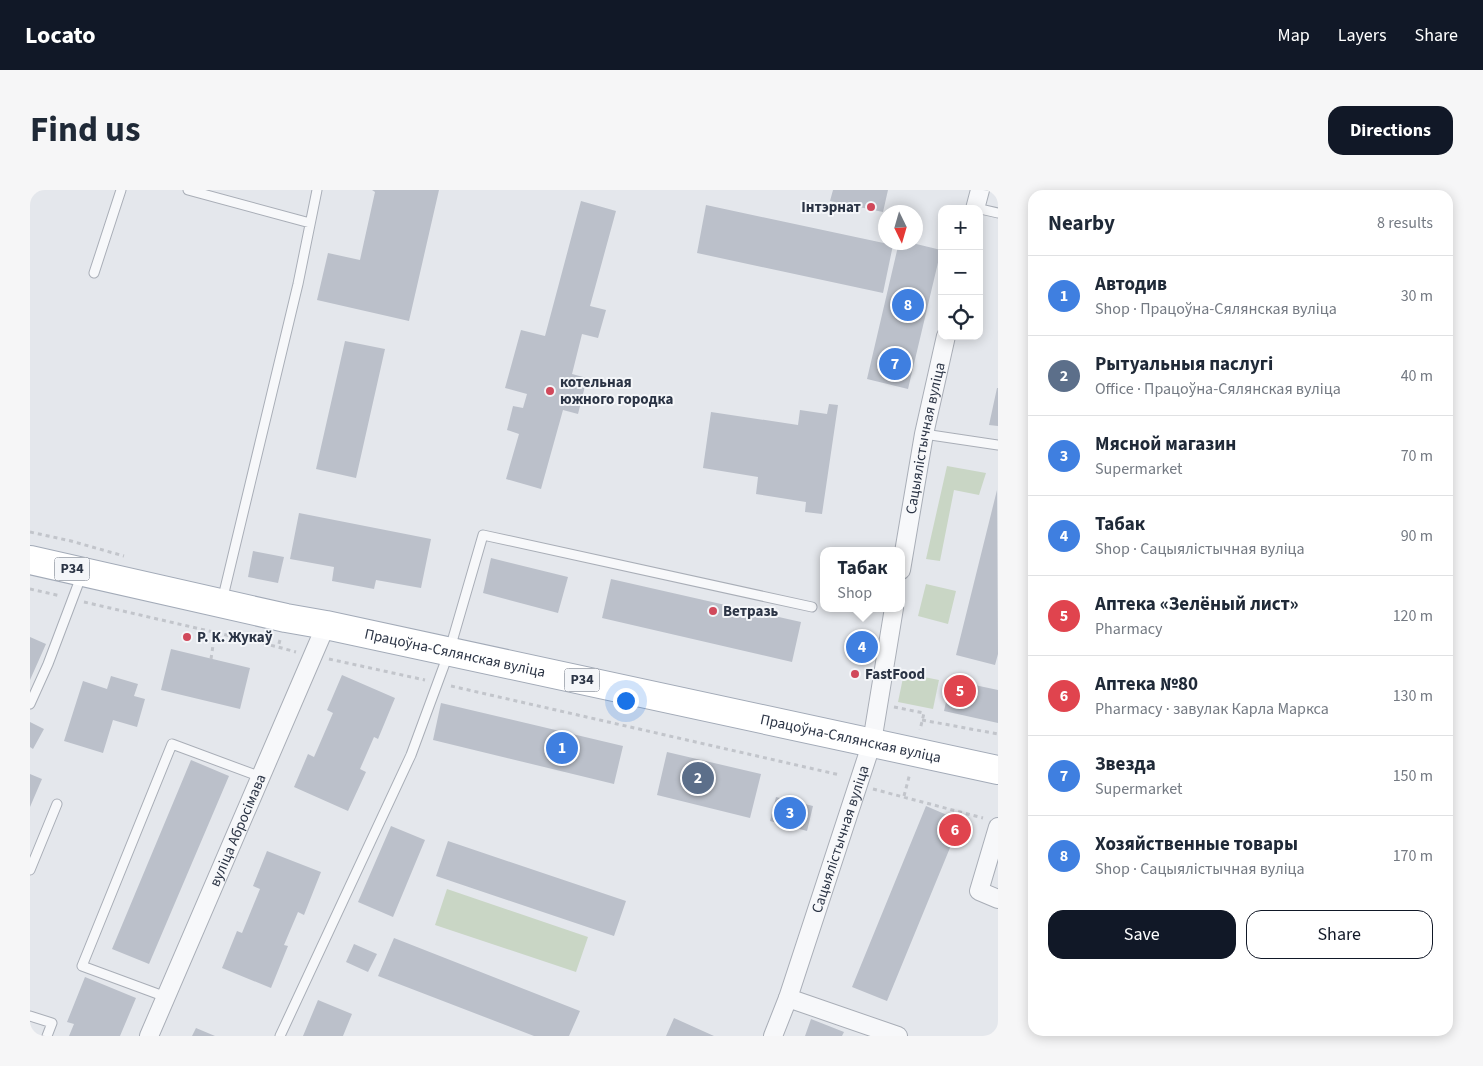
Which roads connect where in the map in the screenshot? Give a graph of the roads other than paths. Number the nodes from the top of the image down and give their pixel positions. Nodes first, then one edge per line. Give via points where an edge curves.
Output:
1 (121, 190) edge
2 (188, 190) edge
3 (317, 190) edge
4 (980, 190) edge
5 (976, 205) edge
6 (983, 210) edge
7 (998, 213) edge
8 (310, 223) junction
9 (94, 273) dead end
10 (945, 340) edge
11 (924, 434) junction
12 (998, 445) edge
13 (905, 547) edge
14 (30, 560) edge
15 (83, 572) junction
16 (222, 602) junction
17 (812, 606) dead end
18 (893, 612) edge
19 (326, 625) junction
20 (449, 652) junction
21 (30, 704) edge
22 (872, 742) junction
23 (998, 770) edge
24 (260, 777) junction
25 (57, 804) dead end
26 (993, 824) edge
27 (30, 870) edge
28 (998, 899) edge
29 (166, 997) junction
30 (788, 998) junction
31 (30, 1016) edge
32 (47, 1036) edge
33 (149, 1036) edge
34 (280, 1036) edge
35 (773, 1036) edge
36 (898, 1036) edge

1 - 9 lane
2 - 8 lane
3 - 8 lane
4 - 5 street
6 - 7 lane
8 - 16 lane
10 - 11 street, Сацыялістычная вуліца
11 - 12 lane
11 - 13 street, Сацыялістычная вуліца
14 - 15 main road, Працоўна-Сялянская вуліца / Р34
15 - 16 main road, Працоўна-Сялянская вуліца / Р34
15 - 21 lane
16 - 19 main road, Працоўна-Сялянская вуліца / Р34
17 - 20 lane via 483,535
18 - 22 street, Сацыялістычная вуліца
19 - 20 main road, Працоўна-Сялянская вуліца / Р34
19 - 24 street, вуліца Абросімава
20 - 22 main road, Працоўна-Сялянская вуліца / Р34
20 - 34 lane via 411,756
22 - 23 main road, Працоўна-Сялянская вуліца / Р34
22 - 30 street, Сацыялістычная вуліца
24 - 29 street, вуліца Абросімава
24 - 29 lane via 172,744 82,966
25 - 27 lane
26 - 28 street via 979,891
29 - 33 street, вуліца Абросімава
30 - 35 street, Сацыялістычная вуліца
30 - 36 street
31 - 32 lane via 52,1023

